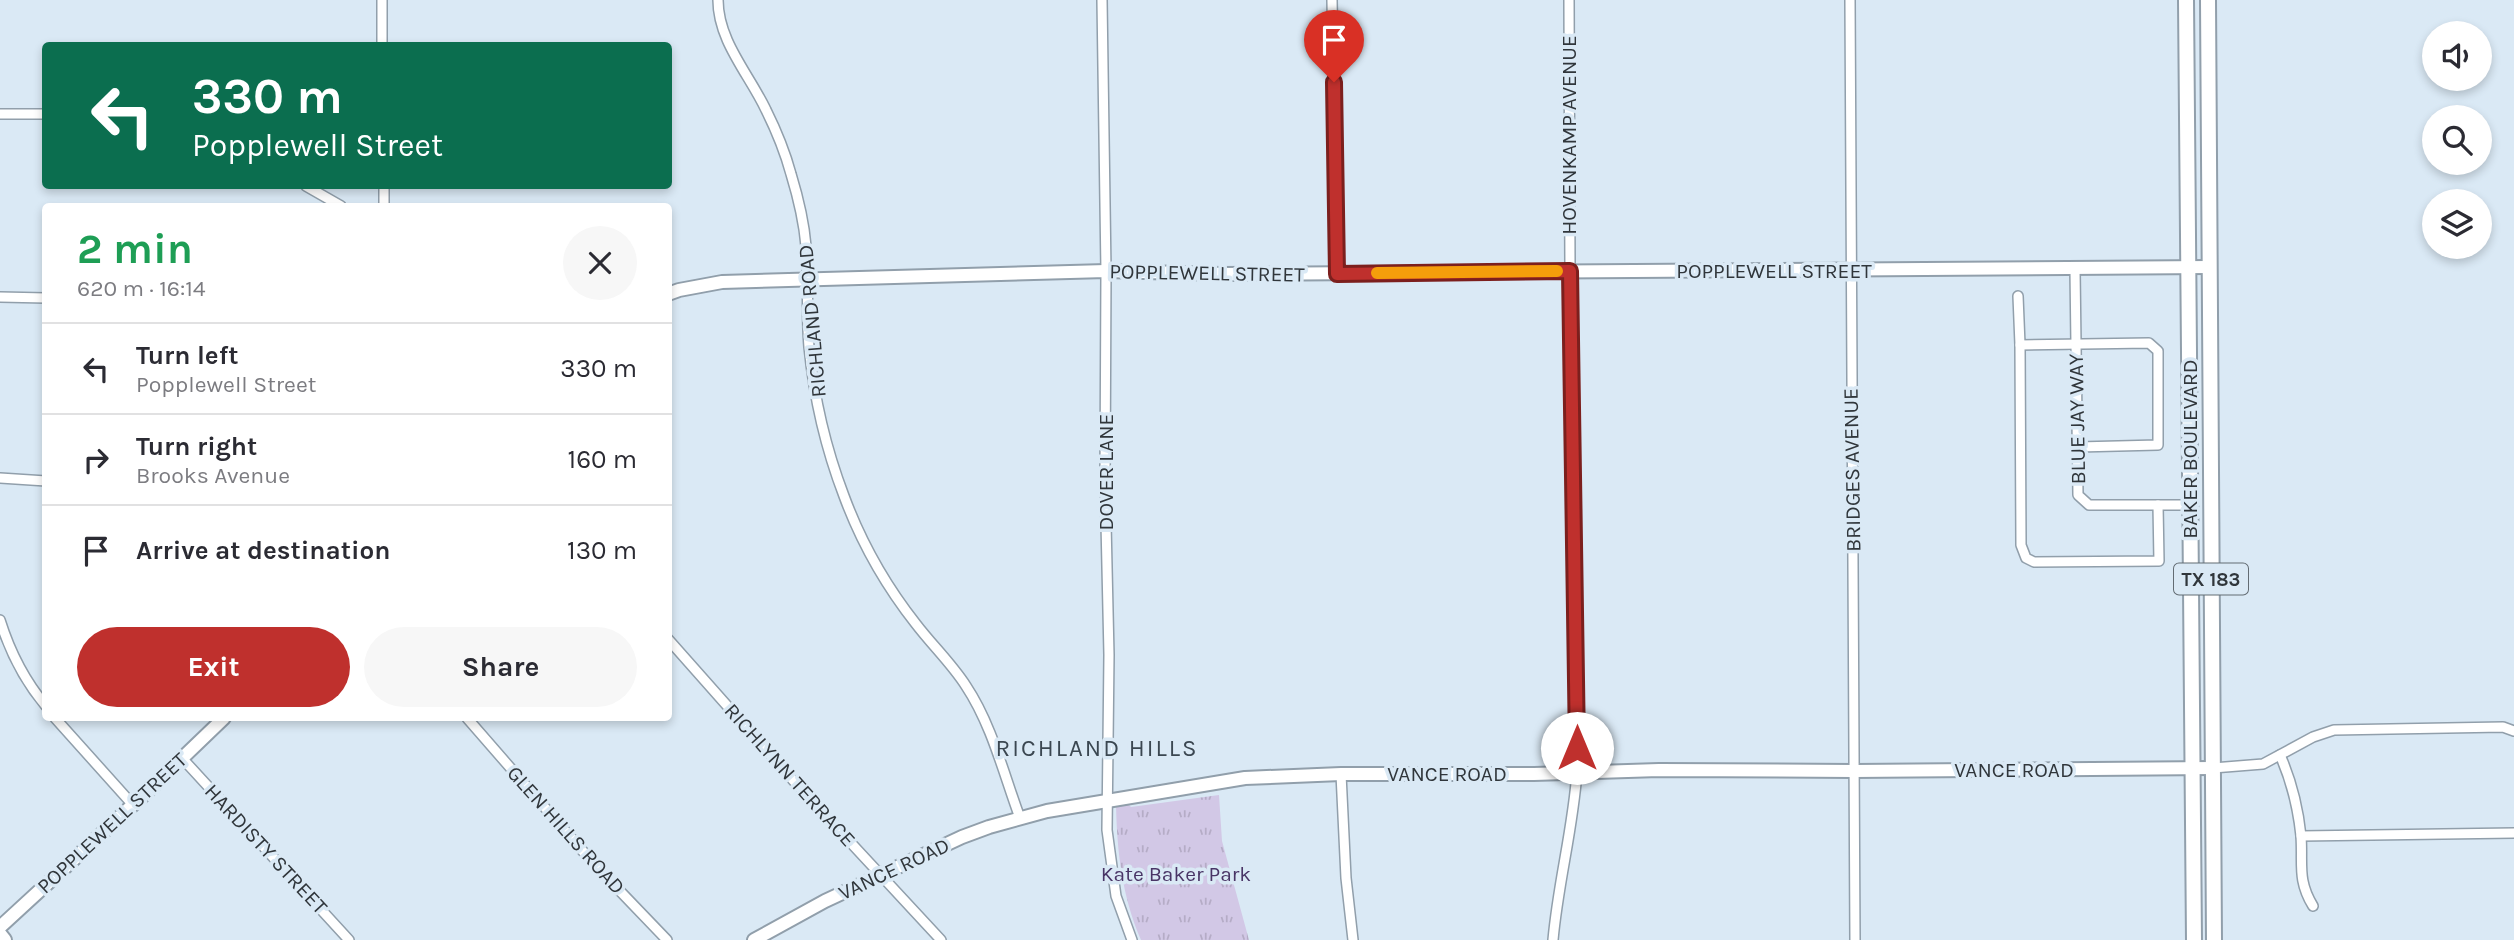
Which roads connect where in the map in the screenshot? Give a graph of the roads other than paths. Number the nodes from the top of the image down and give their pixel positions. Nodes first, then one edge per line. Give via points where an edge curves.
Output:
1 (382, 0) edge
2 (718, 0) edge
3 (1102, 0) edge
4 (1332, 0) edge
5 (1569, 0) edge
6 (1850, 0) edge
7 (2186, 0) edge
8 (2208, 0) edge
9 (382, 42) edge
10 (0, 114) edge
11 (42, 114) edge
12 (311, 189) edge
13 (336, 203) edge
14 (2210, 267) junction
15 (2189, 268) junction
16 (2076, 270) junction
17 (1106, 271) junction
18 (1570, 271) junction
19 (1851, 271) junction
20 (1337, 274) junction
21 (807, 278) junction
22 (672, 293) edge
23 (2018, 296) dead end
24 (0, 297) edge
25 (42, 298) edge
26 (2076, 344) junction
27 (2020, 345) junction
28 (2078, 447) junction
29 (0, 478) edge
30 (42, 481) edge
31 (2158, 505) junction
32 (2191, 505) junction
33 (0, 620) edge
34 (672, 643) edge
35 (42, 700) edge
36 (58, 721) edge
37 (221, 721) edge
38 (470, 721) edge
39 (2514, 731) edge
40 (2280, 755) junction
41 (182, 758) junction
42 (2193, 768) junction
43 (2213, 768) junction
44 (1854, 771) junction
45 (1577, 772) junction
46 (1341, 774) junction
47 (1107, 800) junction
48 (133, 805) junction
49 (1020, 818) junction
50 (2514, 833) edge
51 (2301, 836) junction
52 (881, 874) junction
53 (2313, 906) dead end
54 (0, 927) edge
55 (0, 935) edge
56 (4, 940) edge
57 (349, 940) edge
58 (667, 940) edge
59 (754, 940) edge
60 (941, 940) edge
61 (1132, 940) edge
62 (1353, 940) edge
63 (1553, 940) edge
64 (1855, 940) edge
65 (2194, 940) edge
66 (2214, 940) edge

1 - 9 street
2 - 21 street, RICHLAND ROAD via 724,34 785,154 803,222
3 - 17 street, DOVER LANE
4 - 20 street
5 - 18 street, HOVENKAMP AVENUE
6 - 19 street, BRIDGES AVENUE
7 - 15 main road, BAKER BOULEVARD / TX 183
8 - 14 main road, BAKER BOULEVARD / TX 183
10 - 11 street
12 - 13 street
14 - 15 street, POPPLEWELL STREET
14 - 43 main road, BAKER BOULEVARD / TX 183
15 - 16 street, POPPLEWELL STREET
15 - 32 main road, BAKER BOULEVARD / TX 183
16 - 19 street, POPPLEWELL STREET
16 - 26 street, BLUE JAY WAY
17 - 20 street, POPPLEWELL STREET
17 - 21 street, POPPLEWELL STREET
17 - 47 street, DOVER LANE
18 - 19 street, POPPLEWELL STREET
18 - 20 street, POPPLEWELL STREET
18 - 45 street, HOVENKAMP AVENUE
19 - 44 street, BRIDGES AVENUE
21 - 22 street, POPPLEWELL STREET via 722,282
21 - 49 street, RICHLAND ROAD via 816,397 844,497 869,554 914,621 966,685
23 - 27 street
24 - 25 street
26 - 27 street
26 - 28 street, BLUE JAY WAY
26 - 28 street via 2149,343 2158,351 2158,445
27 - 31 street via 2021,545 2026,558 2034,562 2160,561
28 - 31 street, BLUE JAY WAY via 2078,495 2089,505
29 - 30 street
31 - 32 street, BLUE JAY WAY
32 - 42 main road, BAKER BOULEVARD / TX 183
33 - 35 street via 22,673
34 - 52 street, RICHLYNN TERRACE
36 - 48 street
37 - 41 street, POPPLEWELL STREET
38 - 58 street, GLEN HILLS ROAD
39 - 40 street via 2502,727 2334,730
40 - 43 street via 2253,766
40 - 51 street via 2292,782
41 - 48 street, POPPLEWELL STREET
41 - 57 street, HARDISTY STREET
42 - 43 street, VANCE ROAD
42 - 44 street, VANCE ROAD
42 - 65 main road, BAKER BOULEVARD / TX 183
43 - 66 main road, BAKER BOULEVARD / TX 183
44 - 45 street, VANCE ROAD
44 - 64 street, BRIDGES AVENUE
45 - 46 street, VANCE ROAD
45 - 63 street, HOVENKAMP AVENUE
46 - 47 street, VANCE ROAD via 1245,778
46 - 62 street
47 - 49 street, VANCE ROAD
47 - 61 street, DOVER LANE via 1116,896
48 - 54 street, POPPLEWELL STREET
49 - 52 street, VANCE ROAD via 962,837
50 - 51 street
51 - 53 street via 2302,890
52 - 59 street, VANCE ROAD
52 - 60 street, RICHLYNN TERRACE
55 - 56 main road

